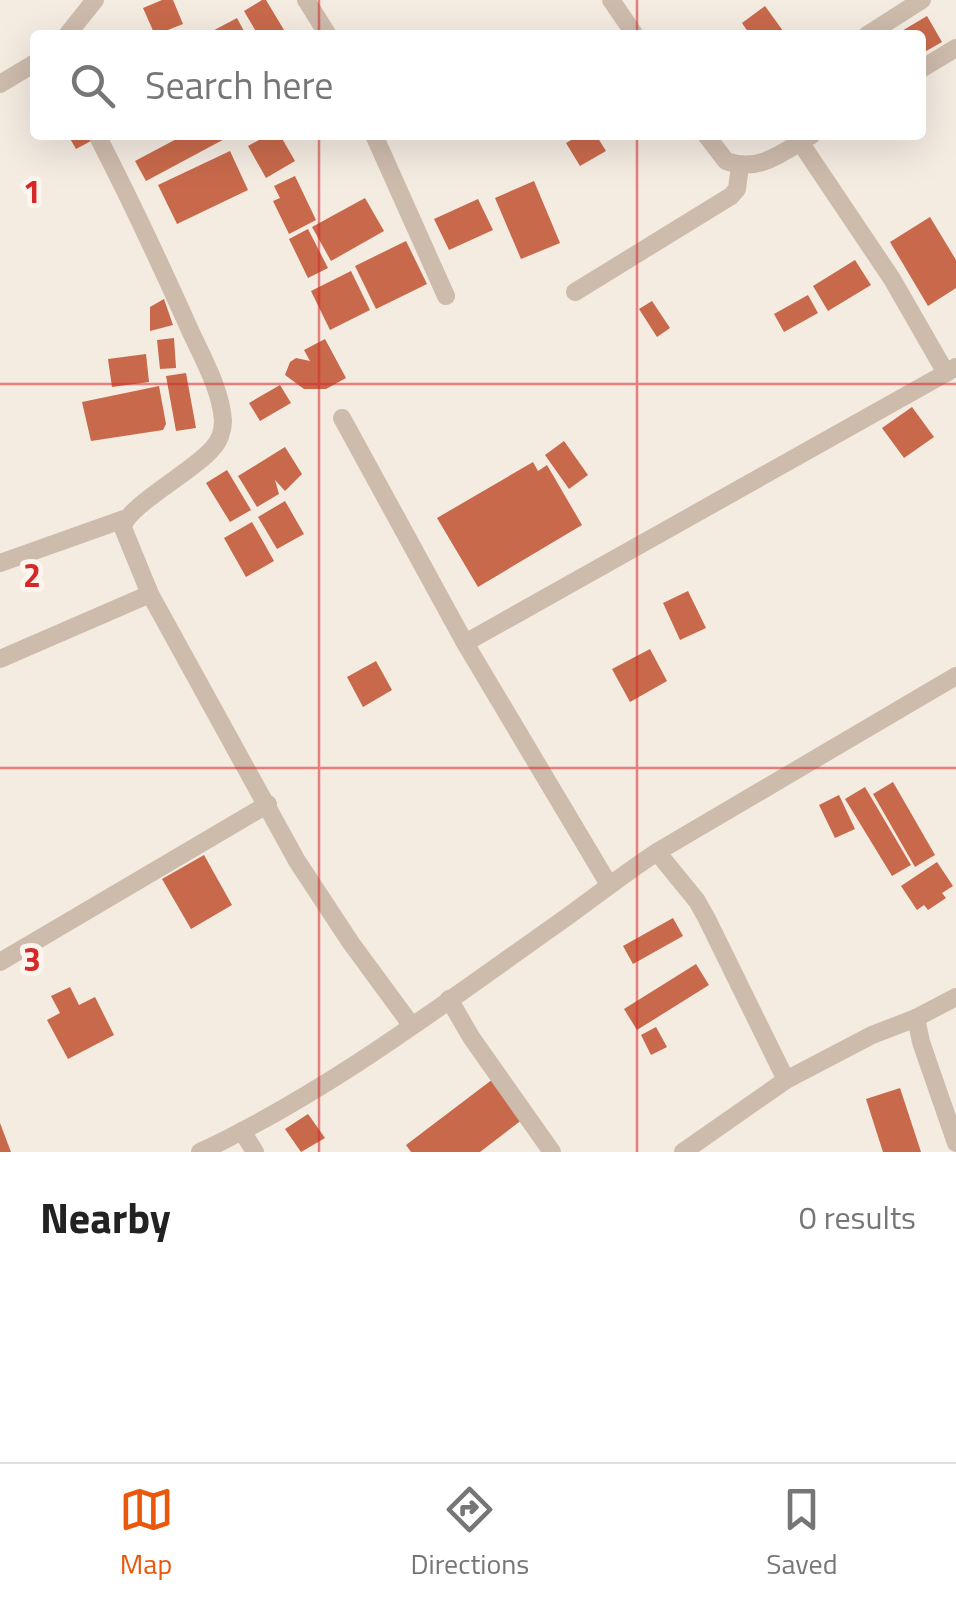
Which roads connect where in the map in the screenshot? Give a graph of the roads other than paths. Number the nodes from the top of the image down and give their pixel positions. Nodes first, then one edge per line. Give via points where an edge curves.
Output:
1 (95, 0) edge
2 (306, 0) edge
3 (611, 0) edge
4 (922, 0) edge
5 (71, 30) edge
6 (325, 30) edge
7 (631, 30) edge
8 (875, 30) edge
9 (956, 48) edge
10 (30, 66) edge
11 (926, 66) edge
12 (0, 84) edge
13 (100, 140) edge
14 (376, 140) edge
15 (711, 140) edge
16 (803, 140) edge
17 (807, 140) edge
18 (740, 166) junction
19 (575, 292) dead end
20 (446, 296) dead end
21 (951, 370) edge
22 (342, 418) dead end
23 (124, 519) junction
24 (0, 563) edge
25 (150, 594) junction
26 (465, 643) junction
27 (0, 659) edge
28 (956, 676) edge
29 (268, 804) junction
30 (657, 852) junction
31 (608, 883) junction
32 (0, 962) edge
33 (956, 997) edge
34 (449, 998) junction
35 (916, 1018) junction
36 (412, 1026) junction
37 (786, 1080) junction
38 (242, 1131) junction
39 (956, 1143) edge
40 (200, 1152) edge
41 (255, 1152) edge
42 (552, 1152) edge
43 (683, 1152) edge

1 - 5 street
2 - 6 street
3 - 7 street
4 - 8 street
9 - 11 street
10 - 12 street
13 - 23 street via 202,356 223,424 213,448
14 - 20 street
15 - 18 street via 726,161
16 - 18 street via 769,161
17 - 21 street
18 - 19 street via 731,196
21 - 26 street
22 - 26 street
23 - 24 street
23 - 25 street
25 - 27 street
25 - 29 street
26 - 31 street
28 - 30 street
29 - 32 street
29 - 36 street via 350,943
30 - 31 street
30 - 37 street via 707,919
31 - 34 street
33 - 35 street
34 - 36 street
34 - 42 street
35 - 37 street
35 - 39 street
36 - 38 street
37 - 43 street
38 - 40 street
38 - 41 street

